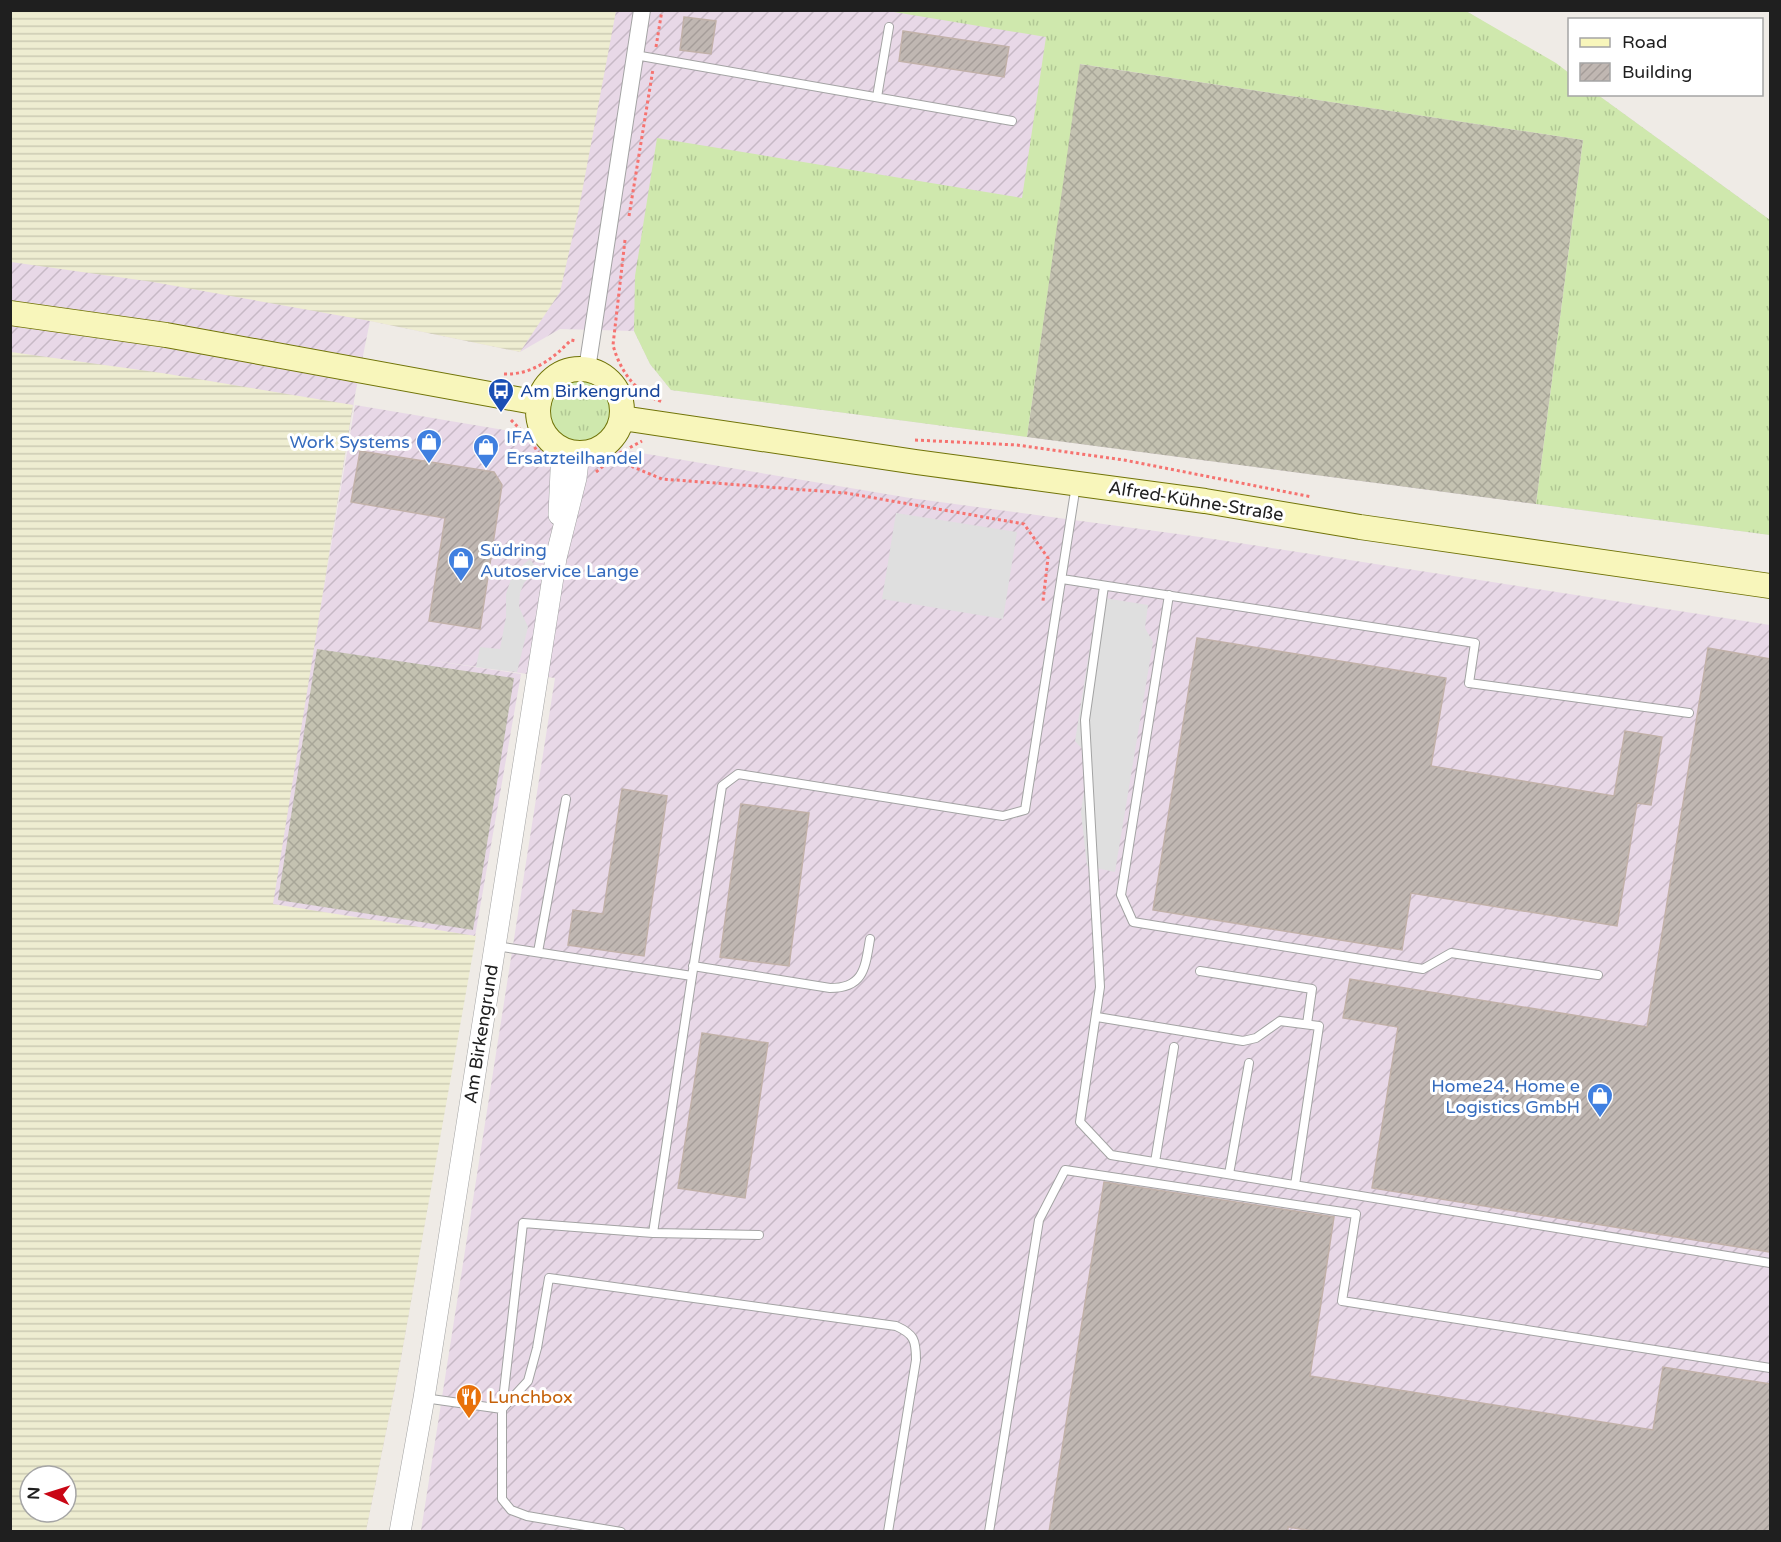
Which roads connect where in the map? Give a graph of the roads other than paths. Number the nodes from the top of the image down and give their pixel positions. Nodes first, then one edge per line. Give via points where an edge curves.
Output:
1 (642, 10) edge
2 (889, 27) dead end
3 (635, 55) junction
4 (877, 98) junction
5 (1012, 121) dead end
6 (10, 313) edge
7 (587, 369) junction
8 (539, 403) junction
9 (622, 418) junction
10 (562, 455) junction
11 (1077, 483) junction
12 (1062, 579) junction
13 (1104, 586) junction
14 (1770, 586) edge
15 (1169, 595) junction
16 (1689, 712) dead end
17 (566, 799) dead end
18 (870, 939) dead end
19 (495, 946) junction
20 (538, 952) junction
21 (693, 966) junction
22 (1200, 971) dead end
23 (1598, 975) dead end
24 (692, 976) junction
25 (1097, 1017) junction
26 (1307, 1024) junction
27 (1174, 1047) dead end
28 (1250, 1063) dead end
29 (1155, 1162) junction
30 (1229, 1174) junction
31 (1295, 1185) junction
32 (652, 1233) junction
33 (759, 1235) dead end
34 (1770, 1263) edge
35 (1770, 1368) edge
36 (424, 1398) junction
37 (501, 1409) junction
38 (400, 1532) edge
39 (621, 1532) edge
40 (888, 1532) edge
41 (989, 1532) edge

1 - 3 street
2 - 4 lane
3 - 4 lane
3 - 7 street
4 - 5 lane
6 - 8 main road via 166,335
7 - 8 main road via 556,376
7 - 9 main road via 598,372 615,386
8 - 10 main road via 538,417 543,430
9 - 10 main road via 619,428 599,449
9 - 11 main road, Alfred-Kühne-Straße
10 - 19 street, Am Birkengrund via 560,536
11 - 12 lane
11 - 14 main road, Alfred-Kühne-Straße
12 - 13 lane
12 - 21 lane via 1025,810 1003,816 738,774 722,786
13 - 15 lane
13 - 25 lane via 1084,720 1100,987
15 - 16 lane via 1475,643 1468,683
15 - 23 lane via 1120,895 1133,922 1423,969 1451,953
17 - 20 lane
18 - 21 lane via 865,965 857,981 847,988
19 - 20 lane
19 - 36 street, Am Birkengrund
20 - 24 lane
21 - 24 lane
22 - 26 lane via 1312,989
24 - 32 lane
25 - 26 lane via 1243,1041 1256,1038 1280,1021
25 - 29 lane via 1080,1122 1111,1155
26 - 31 lane via 1318,1026
27 - 29 lane
28 - 30 lane
29 - 30 lane
30 - 31 lane
31 - 34 lane
32 - 33 lane
32 - 37 lane via 523,1223
35 - 41 lane via 1342,1301 1356,1214 1065,1170 1039,1220
36 - 37 lane
36 - 38 street, Am Birkengrund
37 - 39 lane via 502,1499 511,1510
37 - 40 lane via 528,1381 549,1278 896,1326 916,1340 916,1360

